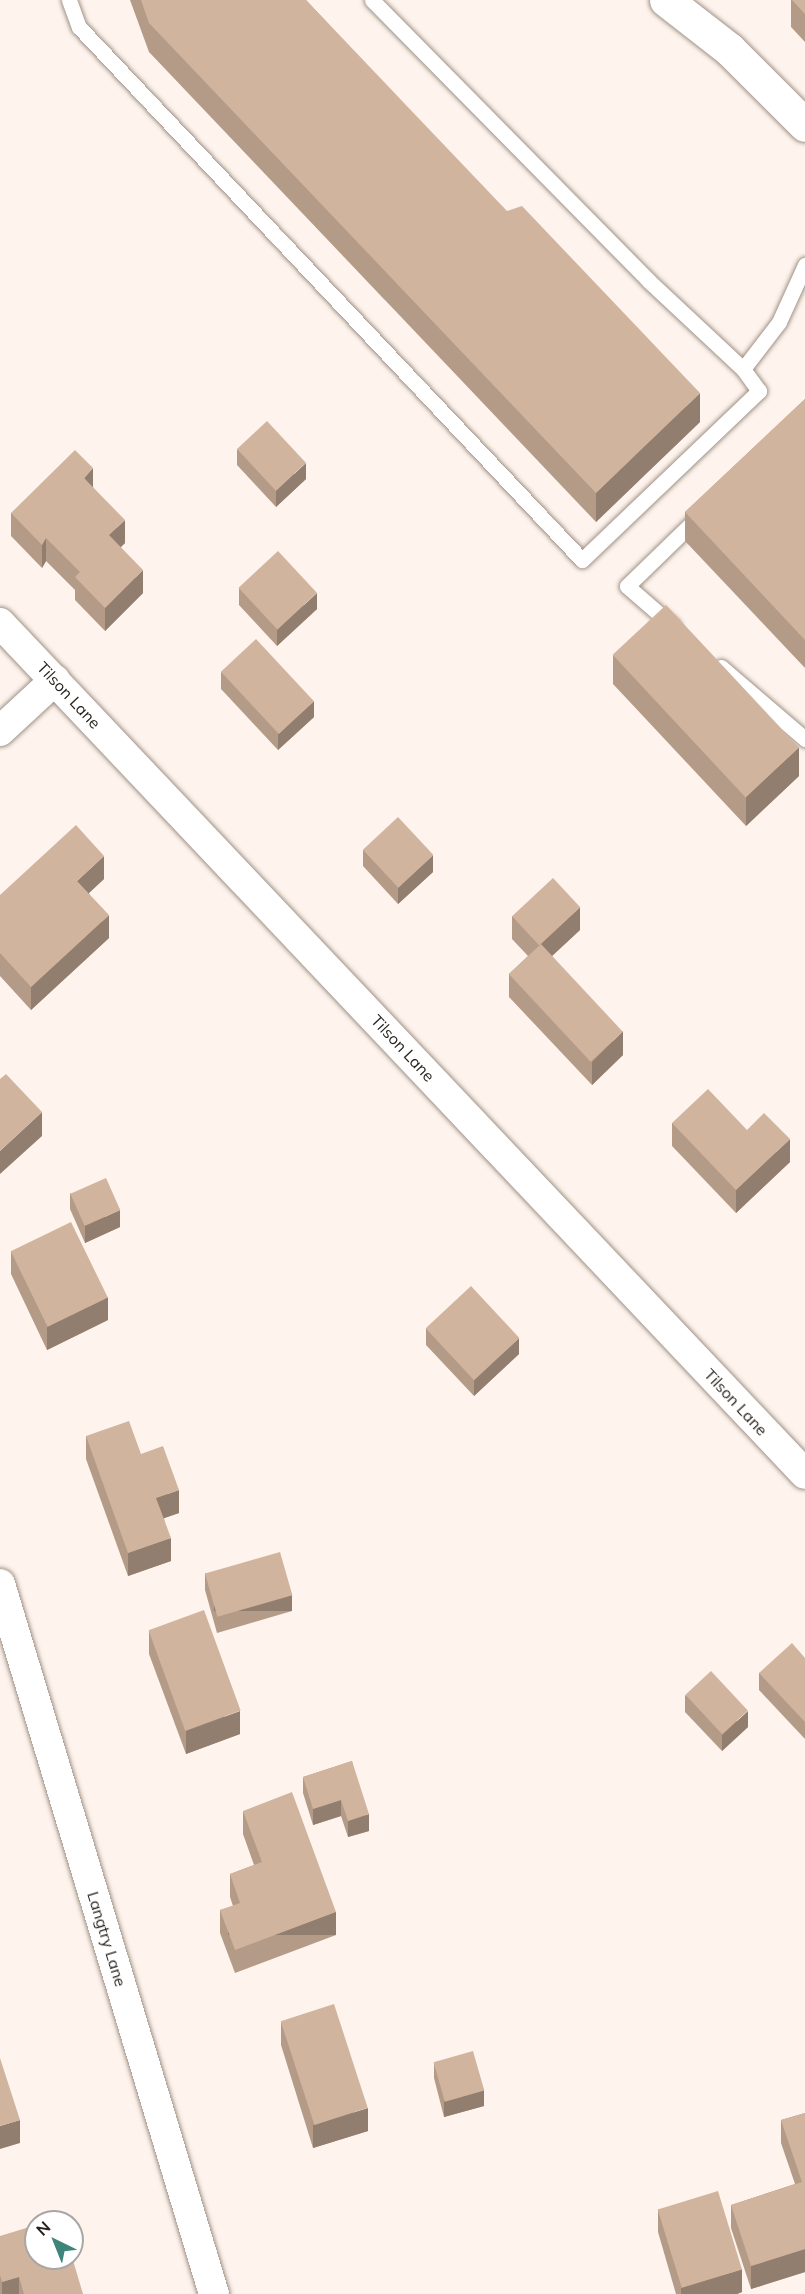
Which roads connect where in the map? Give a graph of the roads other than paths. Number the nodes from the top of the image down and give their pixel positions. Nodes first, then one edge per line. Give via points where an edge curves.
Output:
1 (69, 0) edge
2 (372, 0) edge
3 (666, 0) edge
4 (805, 125) edge
5 (805, 265) edge
6 (742, 369) junction
7 (711, 503) edge
8 (0, 623) edge
9 (689, 640) edge
10 (707, 655) edge
11 (55, 680) junction
12 (0, 732) edge
13 (805, 739) edge
14 (805, 1474) edge
15 (0, 1584) edge
16 (214, 2294) edge

1 - 6 lane via 79,27 582,560 759,391
2 - 6 lane via 648,280
3 - 4 street via 729,49
5 - 6 lane via 780,322
7 - 9 lane via 627,586
8 - 11 street, Tilson Lane
10 - 13 lane
11 - 12 street
11 - 14 street, Tilson Lane
15 - 16 street, Langtry Lane

